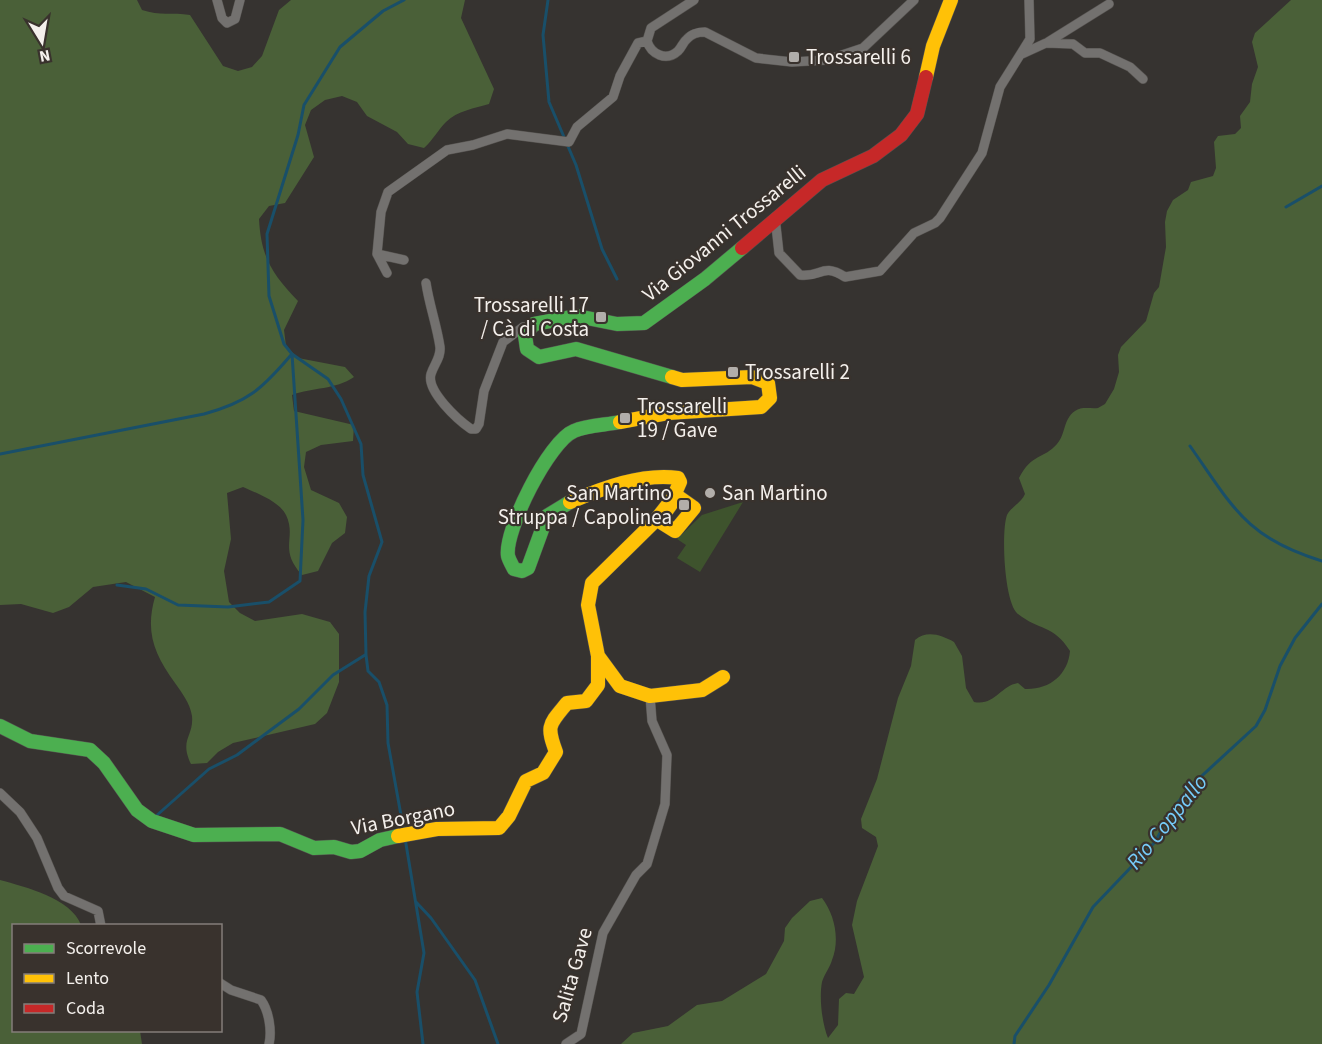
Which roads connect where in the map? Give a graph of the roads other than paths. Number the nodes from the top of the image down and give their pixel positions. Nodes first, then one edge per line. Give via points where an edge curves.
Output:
1 (217, 0) edge
2 (240, 0) edge
3 (694, 0) edge
4 (914, 0) edge
5 (951, 0) edge
6 (1029, 0) edge
7 (1109, 4) dead end
8 (647, 40) junction
9 (1046, 43) junction
10 (1020, 54) junction
11 (1143, 79) dead end
12 (775, 217) junction
13 (377, 254) junction
14 (404, 260) dead end
15 (387, 273) dead end
16 (426, 283) dead end
17 (530, 327) junction
18 (598, 656) junction
19 (723, 677) dead end
20 (650, 696) junction
21 (0, 726) edge
22 (0, 793) edge
23 (101, 924) edge
24 (222, 984) edge
25 (269, 1044) edge
26 (566, 1044) edge

1 - 2 street via 227,23 235,19
3 - 8 street via 653,26
4 - 8 street via 863,48 827,60 756,58 705,32 689,36 678,52 668,56 655,53
5 - 12 street, Via Giovanni Trossarelli via 930,54 925,93 912,122 880,152 843,167
6 - 10 street via 1030,39
7 - 9 street
8 - 13 street via 640,41 631,55 612,97 577,127 569,142 497,135 472,146 447,150 395,186 386,196 381,212
9 - 10 street
9 - 11 street via 1073,44 1085,53 1104,55
10 - 12 street via 997,96 982,153 937,221 914,233 878,272 845,277 829,269 805,276 798,273 778,250
12 - 17 street, Via Giovanni Trossarelli via 705,279 644,323 617,324 577,316
13 - 14 street
13 - 15 street
16 - 17 street via 440,345 432,387 437,397 471,429 477,428 484,391 503,342 523,327
17 - 18 street via 524,340 539,357 567,349 585,350 682,380 757,377 768,383 771,394 761,406 668,413 590,427 567,435 550,450 535,478 509,551 514,569 528,568 542,524 551,512 568,501 602,489 676,476 678,489 656,521 592,583 588,605
18 - 20 street via 620,686
18 - 21 street, Via Borgano via 597,687 586,701 567,703 550,724 548,731 556,752 543,773 525,781 499,828 436,829 380,840 360,851 314,848 280,834 194,835 152,821 137,810 115,776 90,750 30,741
19 - 20 street via 702,690
20 - 26 street, Salita Gave via 652,721 668,755 665,804 647,864 636,875 603,933 581,1034
22 - 23 street via 20,812 37,838 64,896 98,912
24 - 25 street via 261,1000 266,1007

